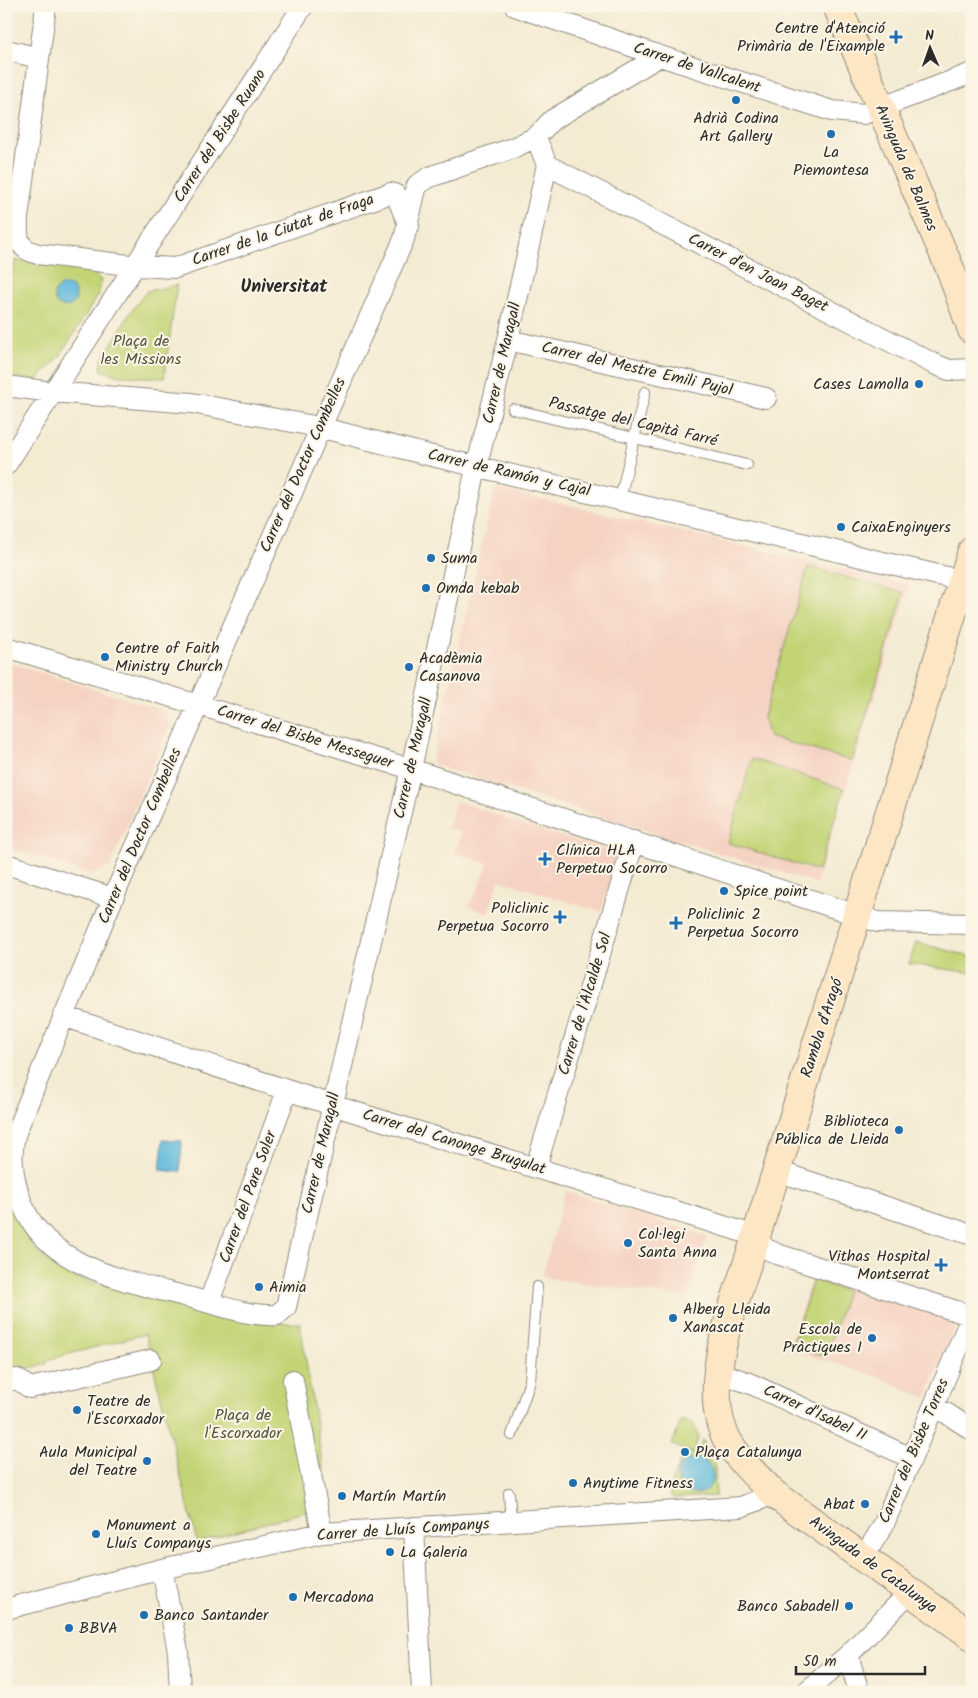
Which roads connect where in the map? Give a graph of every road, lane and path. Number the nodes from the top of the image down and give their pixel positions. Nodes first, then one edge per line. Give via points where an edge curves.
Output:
1 (46, 6) edge
2 (303, 6) edge
3 (515, 6) edge
4 (838, 6) edge
5 (6, 50) edge
6 (660, 56) junction
7 (39, 58) junction
8 (972, 73) edge
9 (881, 109) junction
10 (536, 137) junction
11 (547, 165) junction
12 (14, 224) edge
13 (409, 226) junction
14 (136, 266) junction
15 (972, 330) edge
16 (508, 340) junction
17 (972, 369) edge
18 (6, 386) edge
19 (52, 392) junction
20 (645, 392) dead end
21 (766, 398) dead end
22 (512, 409) dead end
23 (320, 427) junction
24 (635, 437) junction
25 (6, 465) edge
26 (747, 465) dead end
27 (477, 466) junction
28 (620, 498) junction
29 (972, 551) edge
30 (967, 581) edge
31 (6, 647) edge
32 (197, 704) junction
33 (411, 769) junction
34 (634, 842) junction
35 (6, 864) edge
36 (113, 898) junction
37 (858, 916) junction
38 (972, 924) edge
39 (63, 1016) junction
40 (287, 1091) junction
41 (332, 1105) junction
42 (536, 1167) junction
43 (777, 1171) junction
44 (972, 1235) edge
45 (756, 1236) junction
46 (537, 1287) dead end
47 (290, 1293) joint
48 (209, 1302) junction
49 (972, 1316) edge
50 (151, 1360) dead end
51 (718, 1372) junction
52 (293, 1380) dead end
53 (6, 1382) edge
54 (932, 1409) junction
55 (972, 1430) edge
56 (512, 1435) dead end
57 (911, 1458) junction
58 (509, 1493) dead end
59 (774, 1494) junction
60 (511, 1522) junction
61 (414, 1527) junction
62 (322, 1533) junction
63 (863, 1558) junction
64 (162, 1569) junction
65 (910, 1592) junction
66 (6, 1608) edge
67 (968, 1627) edge
68 (848, 1655) junction
69 (180, 1692) edge
70 (422, 1692) edge
71 (806, 1692) edge
72 (859, 1692) edge

1 - 7 street
2 - 14 street, Carrer del Bisbe Ruano
3 - 6 street, Carrer de Vallcalent
4 - 9 main road, Avinguda de Balmes
5 - 7 street
6 - 9 street, Carrer de Vallcalent via 832,111 864,114
6 - 10 street via 552,120
7 - 12 street
8 - 9 street, Carrer de Vallcalent
9 - 15 main road, Avinguda de Balmes via 951,271
10 - 11 street
10 - 13 street, Carrer del Doctor Combelles via 419,182
11 - 16 street, Carrer de Maragall
11 - 17 street, Carrer d'en Joan Baget via 932,363 949,370
12 - 14 street via 19,243 30,252
13 - 14 street, Carrer de la Ciutat de Fraga via 400,202 391,193 175,268
13 - 23 street, Carrer del Doctor Combelles
14 - 19 street
16 - 21 street, Carrer del Mestre Emili Pujol
16 - 27 street, Carrer de Maragall
18 - 19 street, Carrer de Ramón y Cajal
19 - 23 street, Carrer de Ramón y Cajal via 192,403
19 - 25 street
20 - 24 lane
22 - 24 lane, Passatge del Capità Farré
23 - 27 street, Carrer de Ramón y Cajal
23 - 32 street, Carrer del Doctor Combelles
24 - 26 lane, Passatge del Capità Farré
24 - 28 lane
27 - 28 street, Carrer de Ramón y Cajal
27 - 33 street, Carrer de Maragall
28 - 30 street, Carrer de Ramón y Cajal
29 - 30 main road, Rambla d'Aragó
30 - 37 main road, Rambla d'Aragó
31 - 32 street, Carrer del Bisbe Messeguer
32 - 33 street, Carrer del Bisbe Messeguer
32 - 36 street, Carrer del Doctor Combelles
33 - 34 street, Carrer del Bisbe Messeguer
33 - 41 street, Carrer de Maragall
34 - 37 street, Carrer del Bisbe Messeguer
34 - 42 street, Carrer de l'Alcalde Sol
35 - 36 street
36 - 39 street, Carrer del Doctor Combelles
37 - 38 street, Carrer del Bisbe Messeguer via 890,923
37 - 43 main road, Rambla d'Aragó
39 - 40 street, Carrer del Canonge Brugulat
39 - 48 street, Carrer del Doctor Combelles via 12,1148 15,1183 28,1220 39,1235 62,1254 95,1270
40 - 41 street, Carrer del Canonge Brugulat
40 - 48 street, Carrer del Pare Soler
41 - 42 street, Carrer del Canonge Brugulat
41 - 47 street, Carrer de Maragall
42 - 45 street, Carrer del Canonge Brugulat
43 - 44 street
43 - 45 main road, Rambla d'Aragó
45 - 49 street via 764,1248 777,1254
45 - 51 main road, Rambla d'Aragó via 724,1341
46 - 56 lane via 530,1381
47 - 48 street, Carrer del Doctor Combelles via 286,1307 277,1315 242,1312
49 - 54 street, Carrer del Bisbe Torres
50 - 53 street via 30,1388 17,1379
51 - 57 street, Carrer d'Isabel II via 749,1383
51 - 59 main road, Rambla d'Aragó via 718,1404 728,1441 740,1459
52 - 62 street
54 - 55 street via 946,1413
54 - 57 street, Carrer del Bisbe Torres
57 - 63 street, Carrer del Bisbe Torres via 883,1526
58 - 60 lane
59 - 60 street, Carrer de Lluís Companys via 741,1507
59 - 63 main road, Avinguda de Catalunya
60 - 61 street, Carrer de Lluís Companys
61 - 62 street, Carrer de Lluís Companys
61 - 70 street
62 - 64 street, Carrer de Lluís Companys
63 - 65 main road, Avinguda de Catalunya
64 - 66 street, Carrer de Lluís Companys
64 - 69 street via 178,1650
65 - 67 main road, Avinguda de Catalunya
65 - 68 street
68 - 71 street
68 - 72 street

